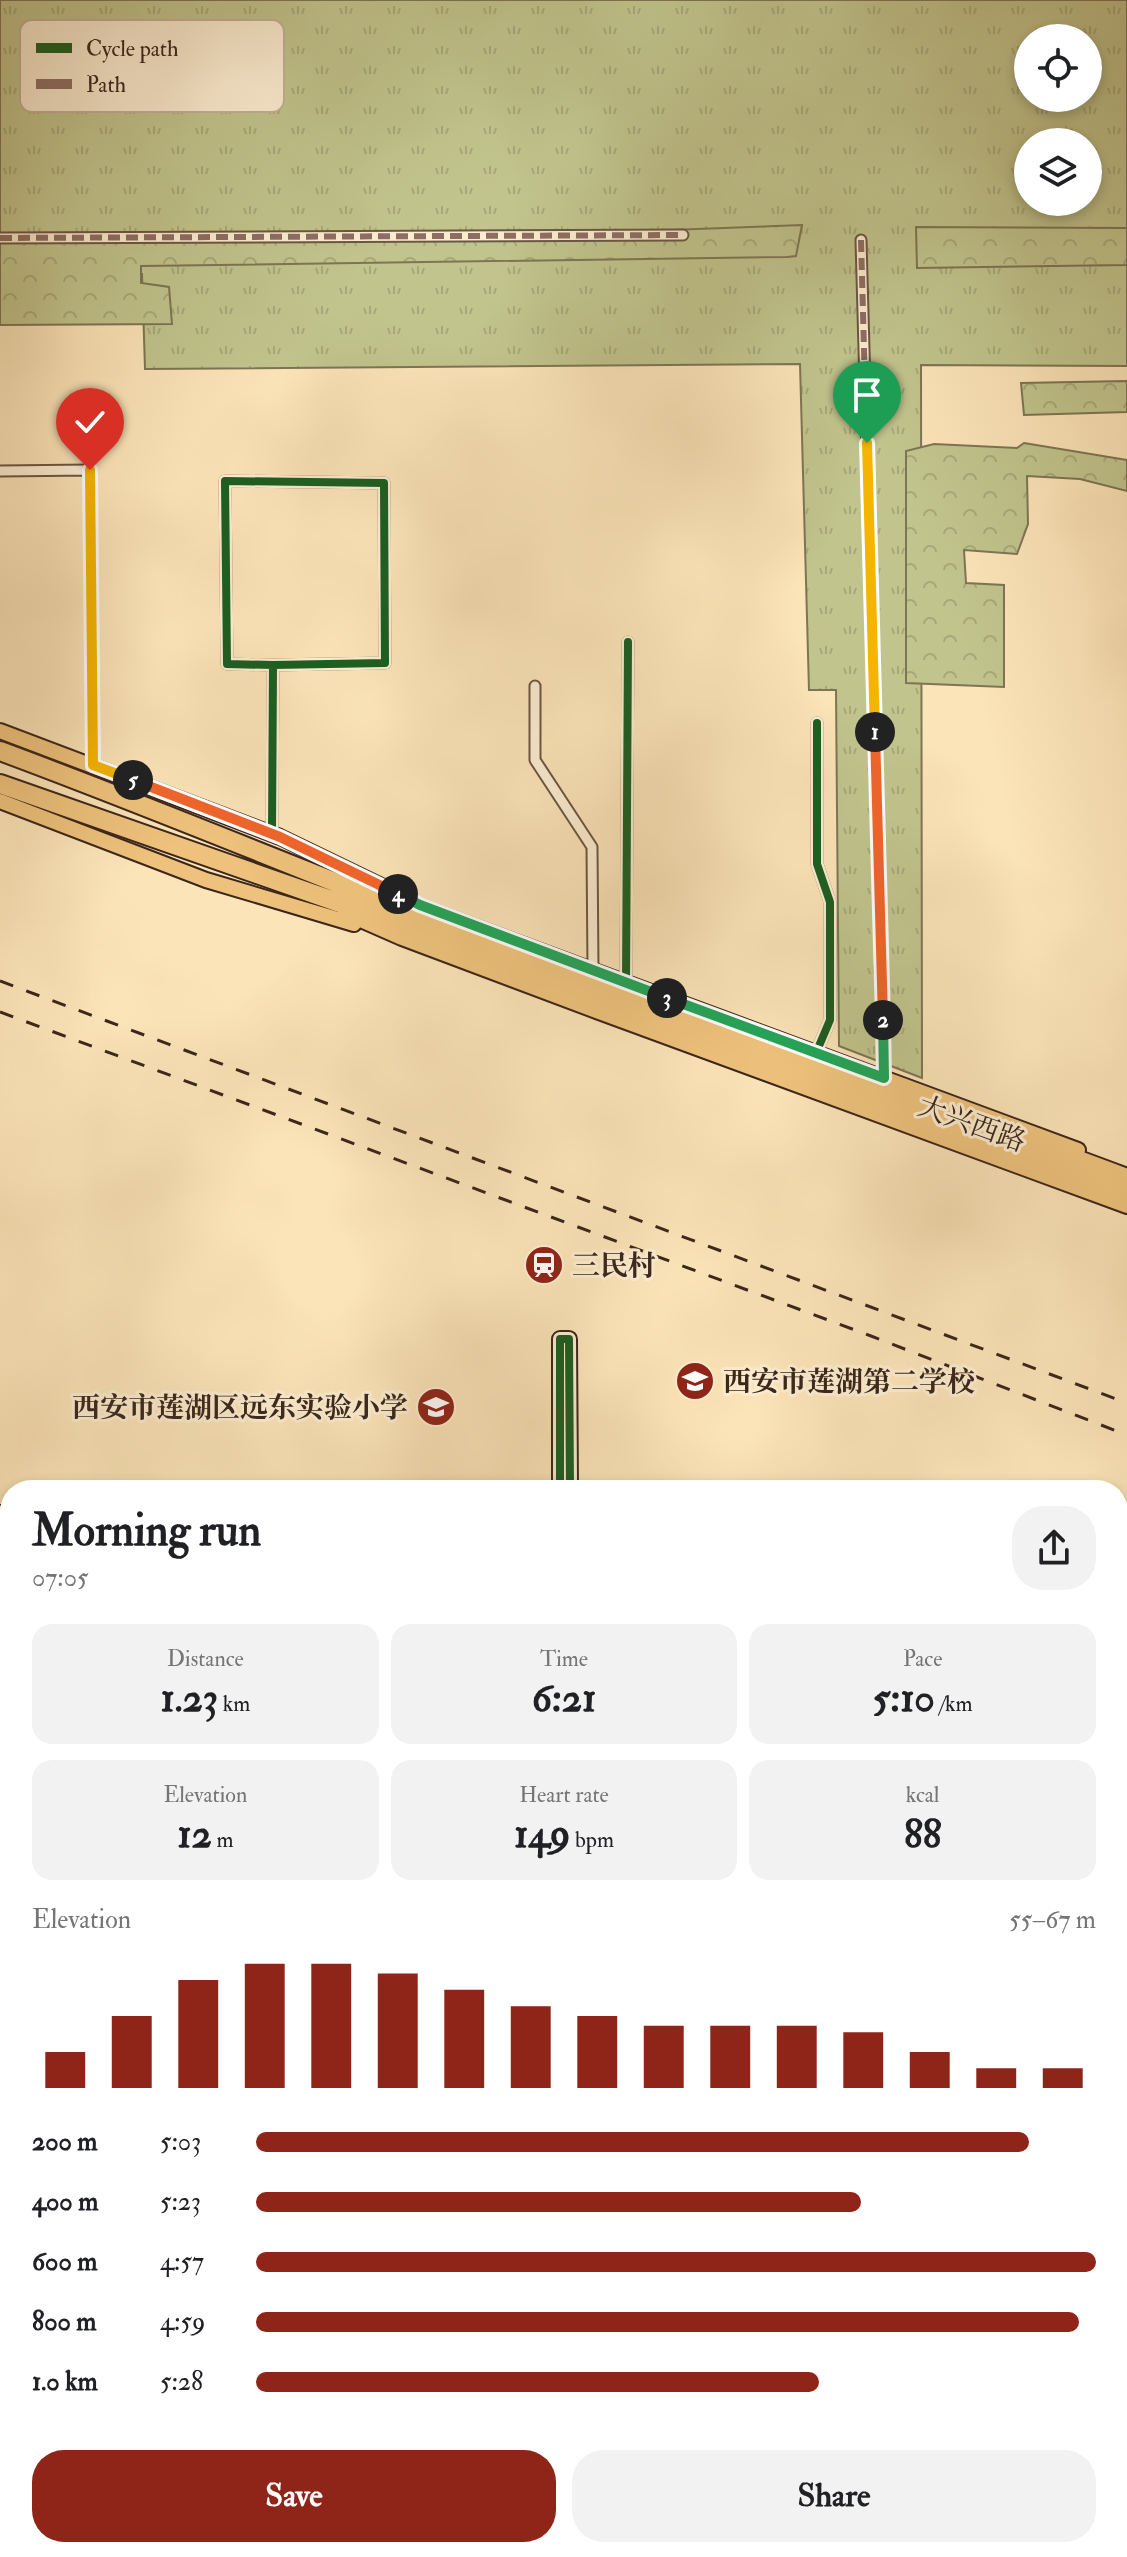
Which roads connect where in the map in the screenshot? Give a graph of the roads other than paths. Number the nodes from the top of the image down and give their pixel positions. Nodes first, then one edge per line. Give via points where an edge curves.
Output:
1 (683, 235) dead end
2 (0, 238) edge
3 (861, 240) dead end
4 (0, 471) edge
5 (628, 642) dead end
6 (273, 665) junction
7 (535, 686) dead end
8 (817, 723) dead end
9 (0, 731) edge
10 (0, 751) edge
11 (93, 765) junction
12 (0, 784) edge
13 (0, 801) edge
14 (272, 834) junction
15 (270, 858) junction
16 (265, 877) junction
17 (420, 905) junction
18 (436, 929) junction
19 (402, 938) junction
20 (593, 970) junction
21 (626, 982) junction
22 (816, 1053) junction
23 (884, 1078) junction
24 (1127, 1169) edge
25 (1127, 1178) edge
26 (1127, 1195) edge
27 (1127, 1206) edge
28 (560, 1480) edge
29 (570, 1480) edge

1 - 2 street
3 - 23 street
4 - 11 street via 90,470
5 - 21 street
6 - 6 street via 385,663 384,483 225,481 227,664
6 - 14 street
7 - 20 street via 535,760 592,847
8 - 22 street via 817,864 830,902 830,1020
9 - 11 main road
10 - 15 highway
11 - 14 main road
12 - 16 highway
13 - 19 main road via 206,880
14 - 17 main road
15 - 17 main road, 大兴西路
15 - 18 highway
16 - 18 highway
16 - 19 main road, 大兴西路
17 - 20 main road, 大兴西路
18 - 25 highway
18 - 26 highway
19 - 27 main road, 大兴西路
20 - 21 main road, 大兴西路
21 - 22 main road, 大兴西路
22 - 23 main road, 大兴西路
23 - 24 main road, 大兴西路
28 - 29 street via 560,1339 569,1339

